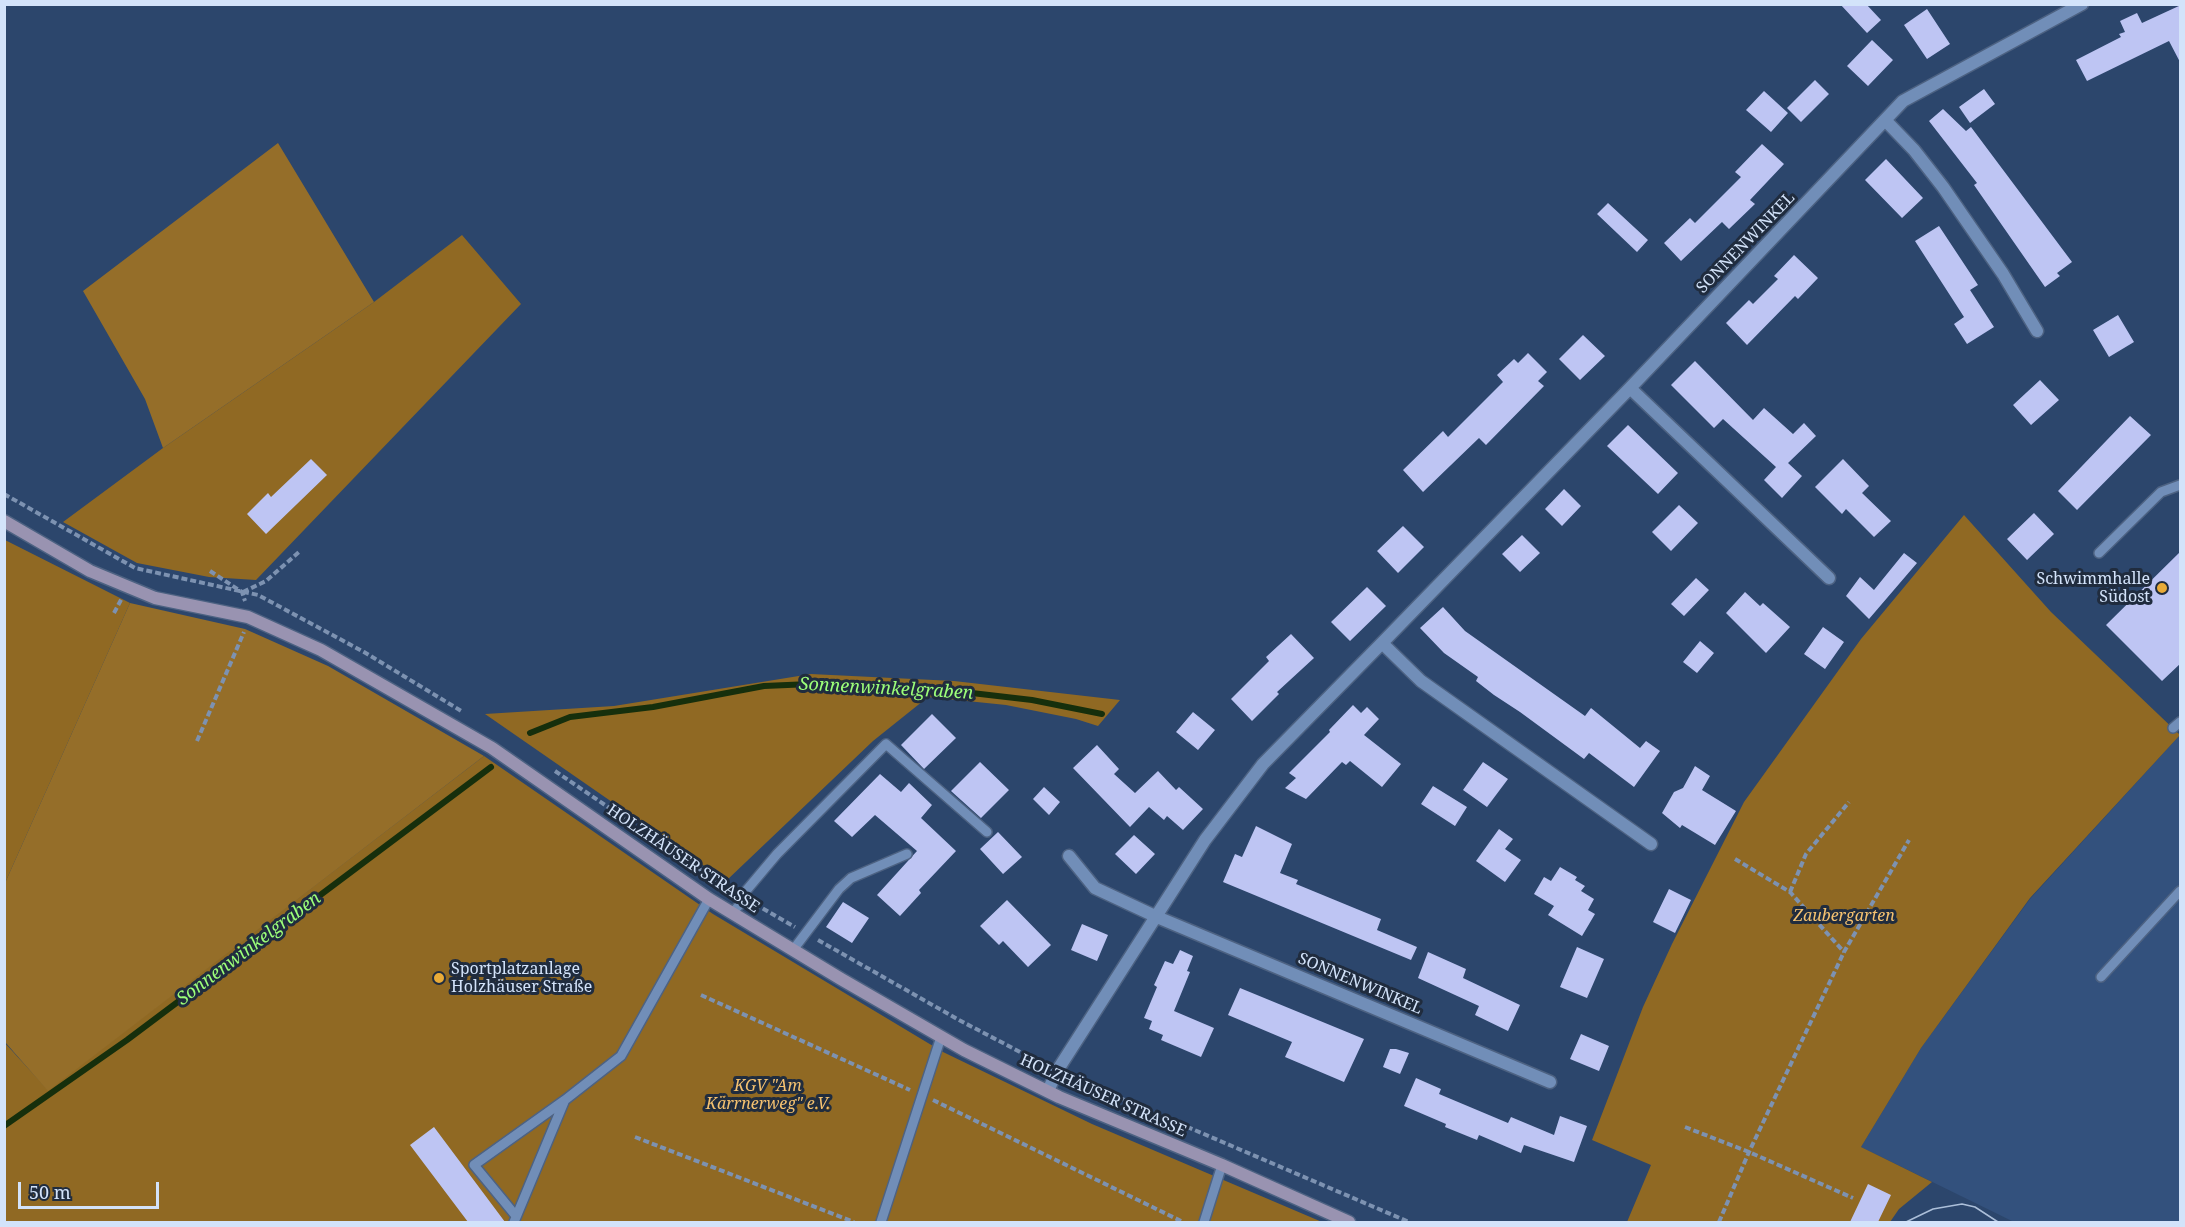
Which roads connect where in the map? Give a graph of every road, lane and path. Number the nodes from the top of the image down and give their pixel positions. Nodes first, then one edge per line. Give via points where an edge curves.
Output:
1 (2082, 4) edge
2 (1885, 120) junction
3 (2037, 331) dead end
4 (1630, 388) junction
5 (2181, 485) edge
6 (4, 494) edge
7 (4, 521) edge
8 (298, 552) dead end
9 (2099, 554) dead end
10 (210, 571) dead end
11 (1829, 578) dead end
12 (242, 592) junction
13 (258, 596) dead end
14 (248, 616) junction
15 (1382, 643) junction
16 (197, 741) dead end
17 (1849, 802) dead end
18 (987, 832) dead end
19 (1909, 840) dead end
20 (1651, 844) dead end
21 (907, 854) dead end
22 (1069, 856) dead end
23 (1735, 859) dead end
24 (2181, 891) edge
25 (1790, 892) junction
26 (709, 898) junction
27 (732, 913) junction
28 (1157, 917) junction
29 (793, 950) junction
30 (1844, 952) junction
31 (2101, 977) dead end
32 (701, 995) dead end
33 (941, 1037) junction
34 (1550, 1082) dead end
35 (1048, 1091) junction
36 (924, 1096) junction
37 (565, 1100) junction
38 (1685, 1127) dead end
39 (635, 1137) dead end
40 (1749, 1152) junction
41 (1222, 1165) junction
42 (1853, 1198) dead end
43 (515, 1219) edge
44 (854, 1222) edge
45 (881, 1222) edge
46 (1183, 1222) edge
47 (1204, 1222) edge
48 (1349, 1222) edge
49 (1719, 1222) edge

1 - 2 street, SONNENWINKEL via 1903,101
2 - 3 street via 1943,187
2 - 4 street, SONNENWINKEL
4 - 11 street
4 - 15 street, SONNENWINKEL
5 - 9 lane via 2161,492
6 - 12 path via 135,568
7 - 14 main road, HOLZHÄUSER STRASSE via 90,571 155,598
8 - 12 path via 266,581
10 - 12 path
12 - 13 path
12 - 14 path
14 - 16 path
14 - 26 main road, HOLZHÄUSER STRASSE via 321,650 492,748
15 - 20 street via 1421,681
15 - 28 street, SONNENWINKEL via 1263,764 1205,840
17 - 25 path via 1806,854
18 - 27 lane via 886,744 777,854
19 - 30 path
21 - 29 lane via 851,878
22 - 28 street, SONNENWINKEL via 1095,888
23 - 25 path
24 - 31 lane
25 - 30 path
26 - 27 main road, HOLZHÄUSER STRASSE
26 - 37 lane via 621,1056
27 - 29 main road, HOLZHÄUSER STRASSE
28 - 34 street, SONNENWINKEL
28 - 35 street, SONNENWINKEL
29 - 33 main road, HOLZHÄUSER STRASSE
30 - 40 path
32 - 36 path
33 - 35 main road, HOLZHÄUSER STRASSE
33 - 36 lane
35 - 41 main road, HOLZHÄUSER STRASSE
36 - 45 lane
36 - 46 path
37 - 43 lane
37 - 43 lane via 474,1165
38 - 40 path
39 - 44 path
40 - 42 path
40 - 49 path
41 - 47 lane
41 - 48 main road, HOLZHÄUSER STRASSE

